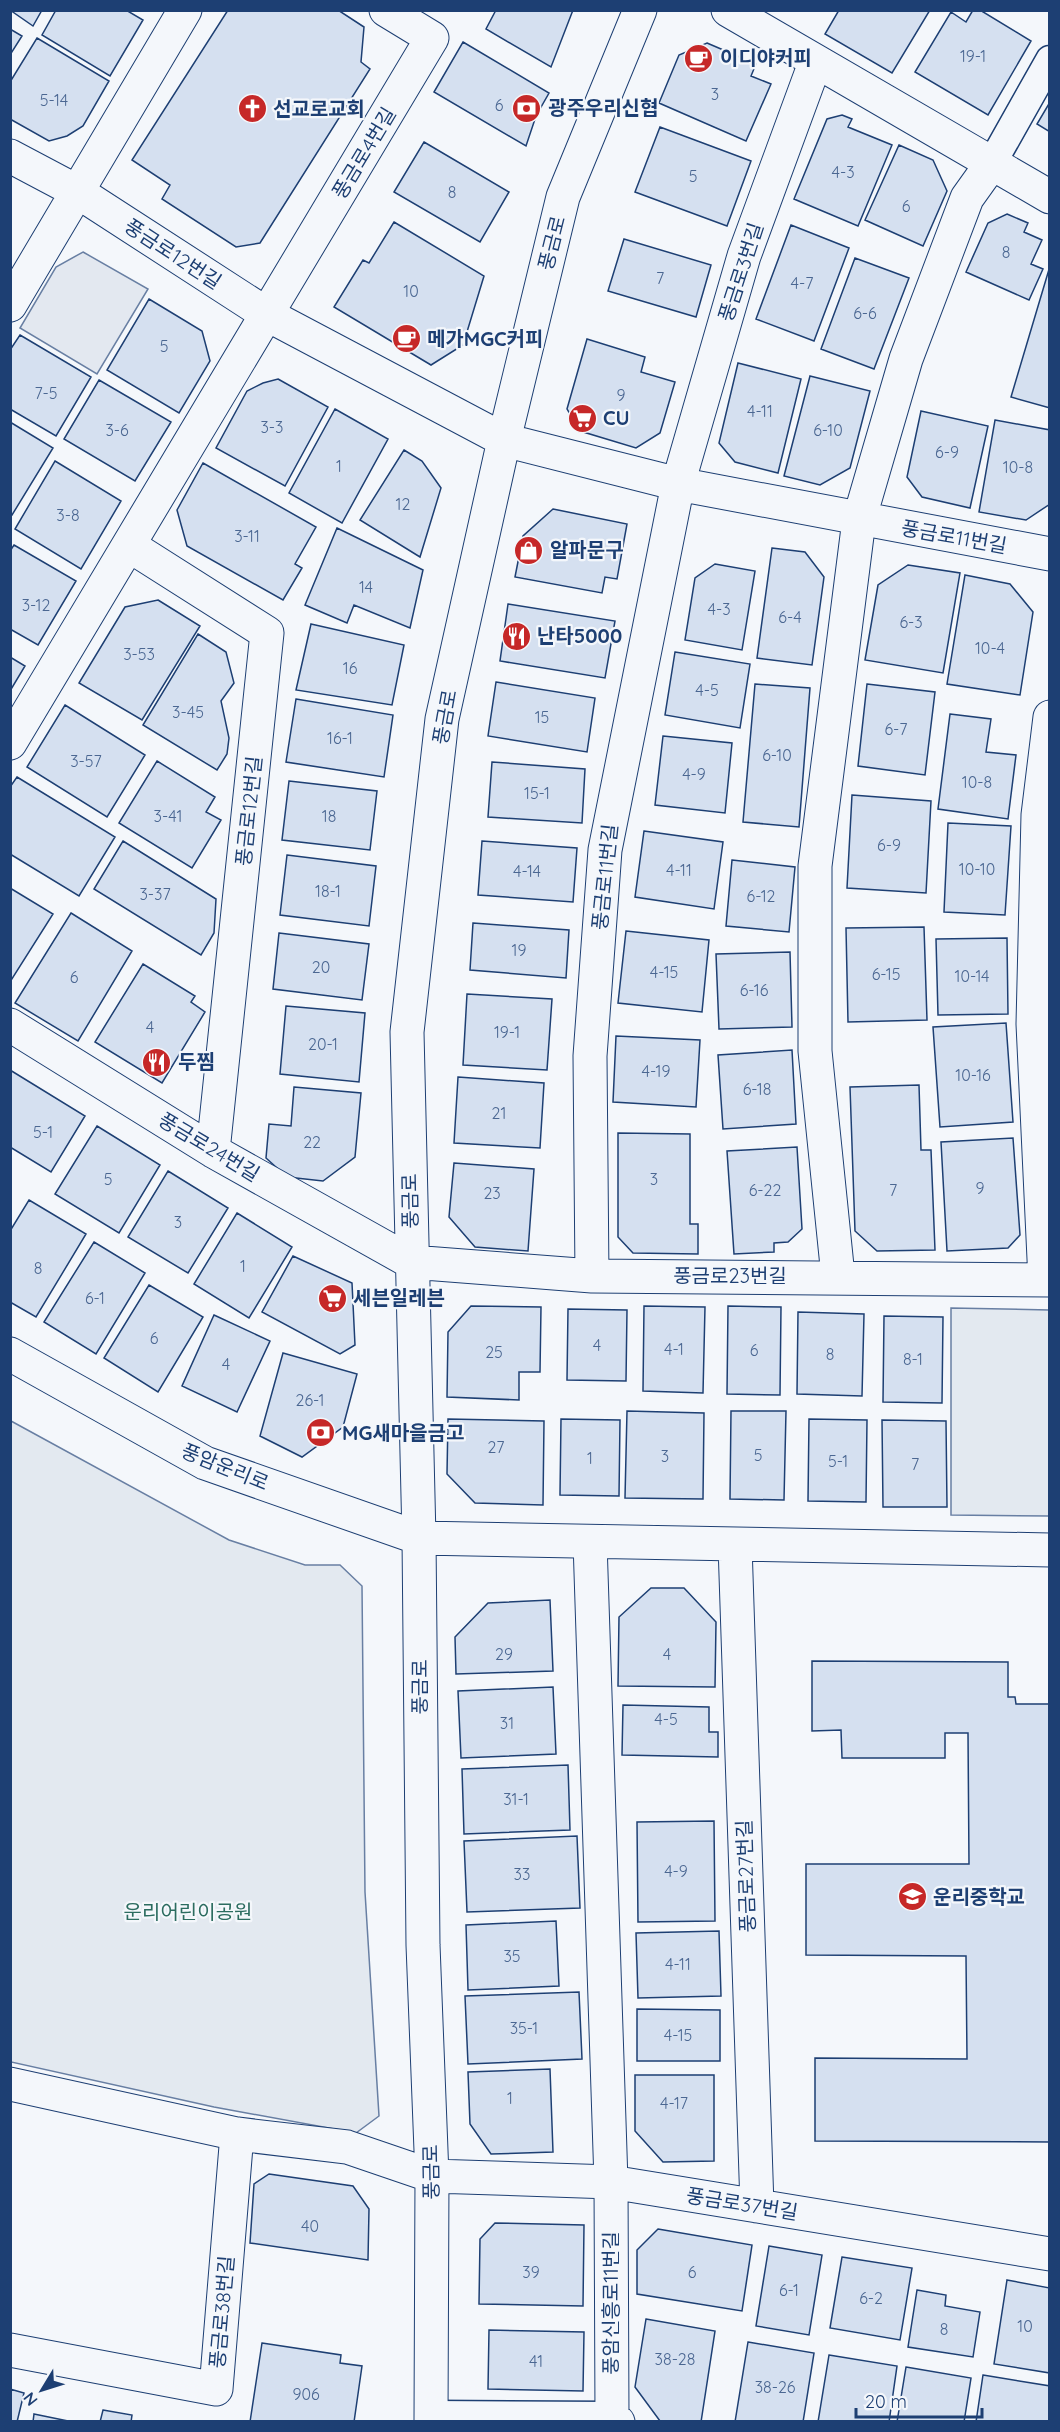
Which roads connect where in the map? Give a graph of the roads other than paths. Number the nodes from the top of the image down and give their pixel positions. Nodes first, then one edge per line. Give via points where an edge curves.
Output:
1 (185, 10) edge
2 (386, 10) edge
3 (640, 10) edge
4 (728, 10) edge
5 (1050, 60) edge
6 (815, 63) junction
7 (10, 156) edge
8 (992, 163) junction
9 (78, 192) junction
10 (1050, 197) edge
11 (10, 305) edge
12 (268, 315) junction
13 (504, 440) junction
14 (678, 484) junction
15 (859, 520) junction
16 (130, 546) junction
17 (1050, 554) edge
18 (1050, 717) edge
19 (10, 743) edge
20 (10, 1025) edge
21 (213, 1150) junction
22 (411, 1262) junction
23 (592, 1276) junction
24 (838, 1276) junction
25 (1047, 1280) edge
26 (10, 1354) edge
27 (419, 1538) junction
28 (590, 1542) junction
29 (735, 1545) junction
30 (1050, 1550) edge
31 (10, 2084) edge
32 (237, 2134) junction
33 (432, 2176) junction
34 (611, 2182) junction
35 (757, 2206) junction
36 (1050, 2254) edge
37 (10, 2350) edge
38 (431, 2418) edge
39 (615, 2418) edge

1 - 9 street
2 - 12 street, 풍금로4번길 via 432,38
3 - 13 street, 풍금로 via 563,197
4 - 6 street
5 - 8 street
6 - 8 street
6 - 14 street, 풍금로3번길 via 744,256
7 - 9 street, 풍금로12번길
8 - 10 street
8 - 15 street via 967,198 906,358
9 - 11 street
9 - 12 street, 풍금로12번길
12 - 13 street, 풍금로12번길
12 - 16 street
13 - 14 street, 풍금로11번길
13 - 22 street, 풍금로 via 442,719 421,904 407,1032
14 - 15 street, 풍금로11번길
14 - 23 street, 풍금로11번길 via 604,850 590,1056
15 - 17 street, 풍금로11번길
15 - 24 street via 815,866 815,1052
16 - 19 street
16 - 21 street, 풍금로12번길 via 267,633
18 - 25 street via 1038,816 1033,1024
20 - 21 street, 풍금로24번길
21 - 22 street, 풍금로24번길
22 - 23 street, 풍금로23번길
22 - 27 street, 풍금로
23 - 24 street, 풍금로23번길
24 - 25 street, 풍금로23번길
26 - 27 street, 풍암운리로 via 205,1463
27 - 28 street
27 - 33 street, 풍금로 via 423,1945
28 - 29 street
28 - 34 street
29 - 30 street
29 - 35 street, 풍금로27번길
31 - 32 street
32 - 33 street via 347,2147
32 - 37 street, 풍금로38번길 via 216,2389
33 - 34 street, 풍금로37번길
33 - 38 street, 풍금로
34 - 35 street, 풍금로37번길
34 - 39 street, 풍암신흥로11번길
35 - 36 street, 풍금로37번길
38 - 39 street

